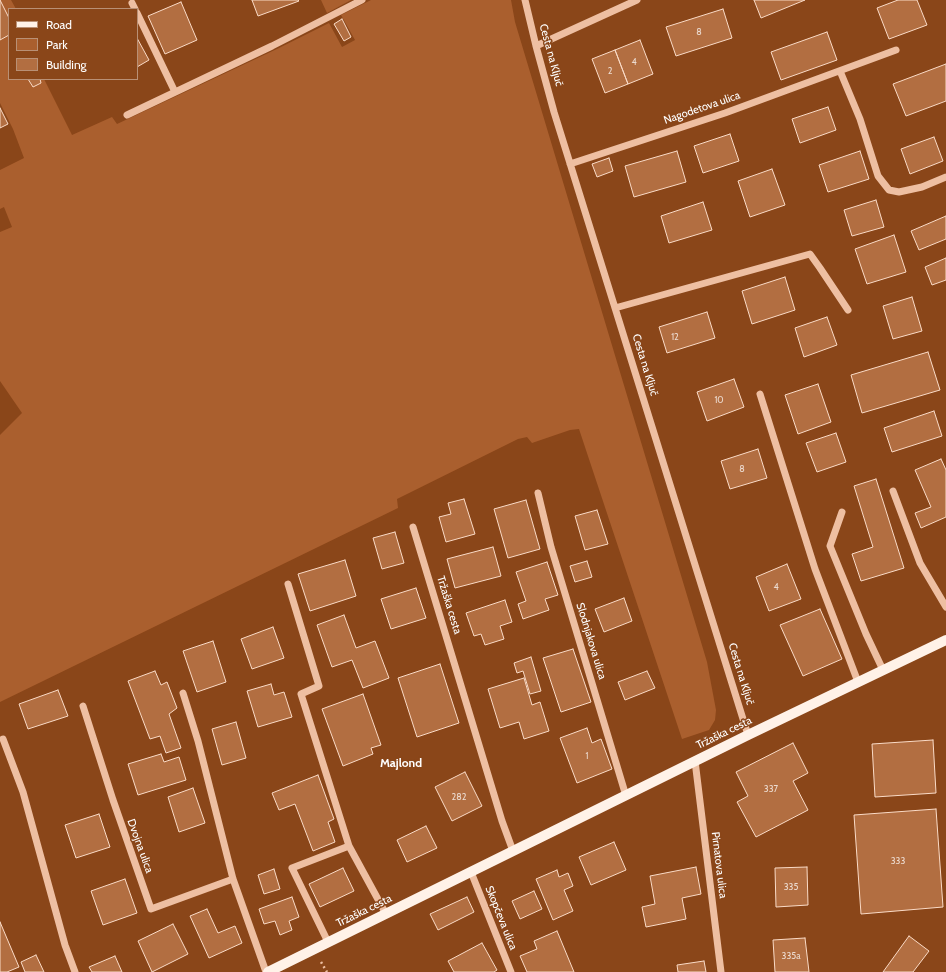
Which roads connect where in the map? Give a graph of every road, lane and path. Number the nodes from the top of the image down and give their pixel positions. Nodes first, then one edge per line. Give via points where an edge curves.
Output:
1 (362, 0) edge
2 (525, 0) edge
3 (637, 0) edge
4 (138, 15) edge
5 (536, 46) junction
6 (896, 50) dead end
7 (840, 71) junction
8 (175, 92) junction
9 (127, 115) dead end
10 (570, 164) junction
11 (946, 177) edge
12 (615, 308) junction
13 (848, 310) dead end
14 (760, 394) dead end
15 (893, 491) dead end
16 (538, 493) dead end
17 (842, 512) dead end
18 (413, 527) dead end
19 (288, 584) dead end
20 (946, 607) edge
21 (946, 640) edge
22 (882, 670) junction
23 (858, 682) junction
24 (183, 693) dead end
25 (83, 706) dead end
26 (748, 734) junction
27 (3, 739) dead end
28 (695, 761) junction
29 (626, 796) junction
30 (349, 846) junction
31 (513, 851) junction
32 (471, 872) junction
33 (233, 879) junction
34 (386, 914) junction
35 (328, 942) junction
36 (75, 972) edge
37 (267, 972) edge
38 (511, 972) edge
39 (721, 972) edge

1 - 8 street
2 - 5 street, Cesta na Ključ
3 - 5 street
4 - 8 street
5 - 10 street, Cesta na Ključ
6 - 7 street, Nagodetova ulica
7 - 10 street, Nagodetova ulica
7 - 11 street via 860,119 878,176 889,190 899,192
8 - 9 street
10 - 12 street, Cesta na Ključ
12 - 13 street via 810,254
12 - 26 street, Cesta na Ključ
14 - 23 street via 815,569
15 - 20 street via 920,562
16 - 29 street, Slodnjakova ulica via 551,547
17 - 22 street via 830,546
18 - 31 street, Tržaška cesta
19 - 30 street via 318,686 301,694
21 - 22 main road, Tržaška cesta
22 - 23 main road, Tržaška cesta
23 - 26 main road, Tržaška cesta
24 - 33 street via 198,741
25 - 33 street, Dvojna ulica via 151,910
26 - 28 main road, Tržaška cesta
27 - 36 street via 22,792
28 - 29 main road, Tržaška cesta
28 - 39 street, Pirnatova ulica
29 - 31 main road, Tržaška cesta
30 - 34 street
30 - 35 street via 292,868
31 - 32 main road, Tržaška cesta
32 - 34 main road, Tržaška cesta
32 - 38 street, Skopčeva ulica
33 - 37 street
34 - 35 main road, Tržaška cesta
35 - 37 main road, Tržaška cesta

